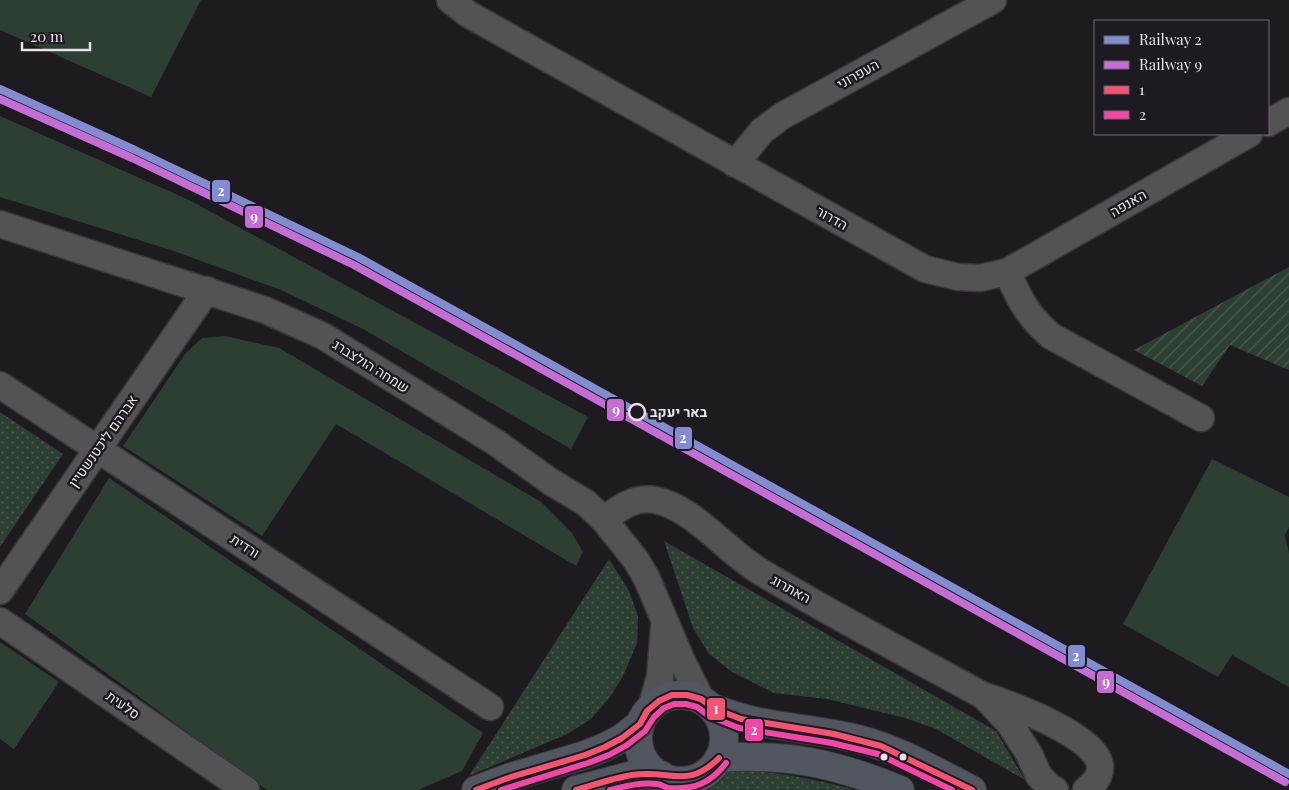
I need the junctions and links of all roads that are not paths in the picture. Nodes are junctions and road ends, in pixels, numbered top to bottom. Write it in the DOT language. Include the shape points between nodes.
graph roads {
  1 [pos="450,0"];
  2 [pos="994,0"];
  3 [pos="1289,111"];
  4 [pos="1269,122"];
  5 [pos="1247,135"];
  6 [pos="736,164"];
  7 [pos="0,224"];
  8 [pos="1007,272"];
  9 [pos="207,290"];
  10 [pos="0,385"];
  11 [pos="1201,418"];
  12 [pos="97,449"];
  13 [pos="604,520"];
  14 [pos="0,591"];
  15 [pos="0,620"];
  16 [pos="665,621"];
  17 [pos="984,696"];
  18 [pos="707,704"];
  19 [pos="490,706"];
  20 [pos="646,716"];
  21 [pos="719,758"];
  22 [pos="661,775"];
  23 [pos="246,790"];
  24 [pos="476,790"];
  25 [pos="576,790"];
  26 [pos="900,790"];
  27 [pos="972,790"];
  28 [pos="1055,790"];
  29 [pos="1086,790"];
  1 -- 6 [label="street, הדרור" via="468,14"];
  2 -- 6 [label="street, העפרוני" via="782,116 762,131"];
  3 -- 4 [label="street"];
  5 -- 8 [label="street, האנפה"];
  6 -- 8 [label="street, הדרור" via="924,269 958,277 980,278"];
  7 -- 9 [label="street, שמחה הולצברג"];
  8 -- 11 [label="street" via="1022,304 1034,321 1051,336"];
  9 -- 12 [label="street, אברהם ליכטנשטיין"];
  9 -- 13 [label="street, שמחה הולצברג" via="265,310 323,336 495,442 586,503"];
  10 -- 12 [label="street, ורדית"];
  12 -- 14 [label="street, אברהם ליכטנשטיין"];
  12 -- 19 [label="street, ורדית"];
  13 -- 16 [label="street, שמחה הולצברג" via="636,560"];
  13 -- 17 [label="street, האתרוג" via="632,501 654,500 669,504 759,571"];
  15 -- 23 [label="street, סלעית"];
  16 -- 18 [label="street, שמחה הולצברג" via="690,678"];
  16 -- 20 [label="street, שמחה הולצברג" via="660,678"];
  17 -- 28 [label="street, האתרוג" via="1010,724 1039,776"];
  17 -- 29 [label="street, האתרוג" via="1058,726 1085,743 1097,756 1101,768 1096,782"];
  18 -- 20 [label="main road" via="687,695 672,695 658,701"];
  18 -- 21 [label="main road" via="721,721 724,735"];
  18 -- 27 [label="main road" via="741,719 834,734 881,746"];
  20 -- 22 [label="main road" via="638,738 640,752 647,764"];
  20 -- 24 [label="main road" via="622,738 605,747"];
  21 -- 22 [label="main road" via="709,772 697,778 683,781"];
  21 -- 26 [label="main road" via="768,756 813,761 844,768"];
  22 -- 25 [label="main road" via="633,775"];
}
